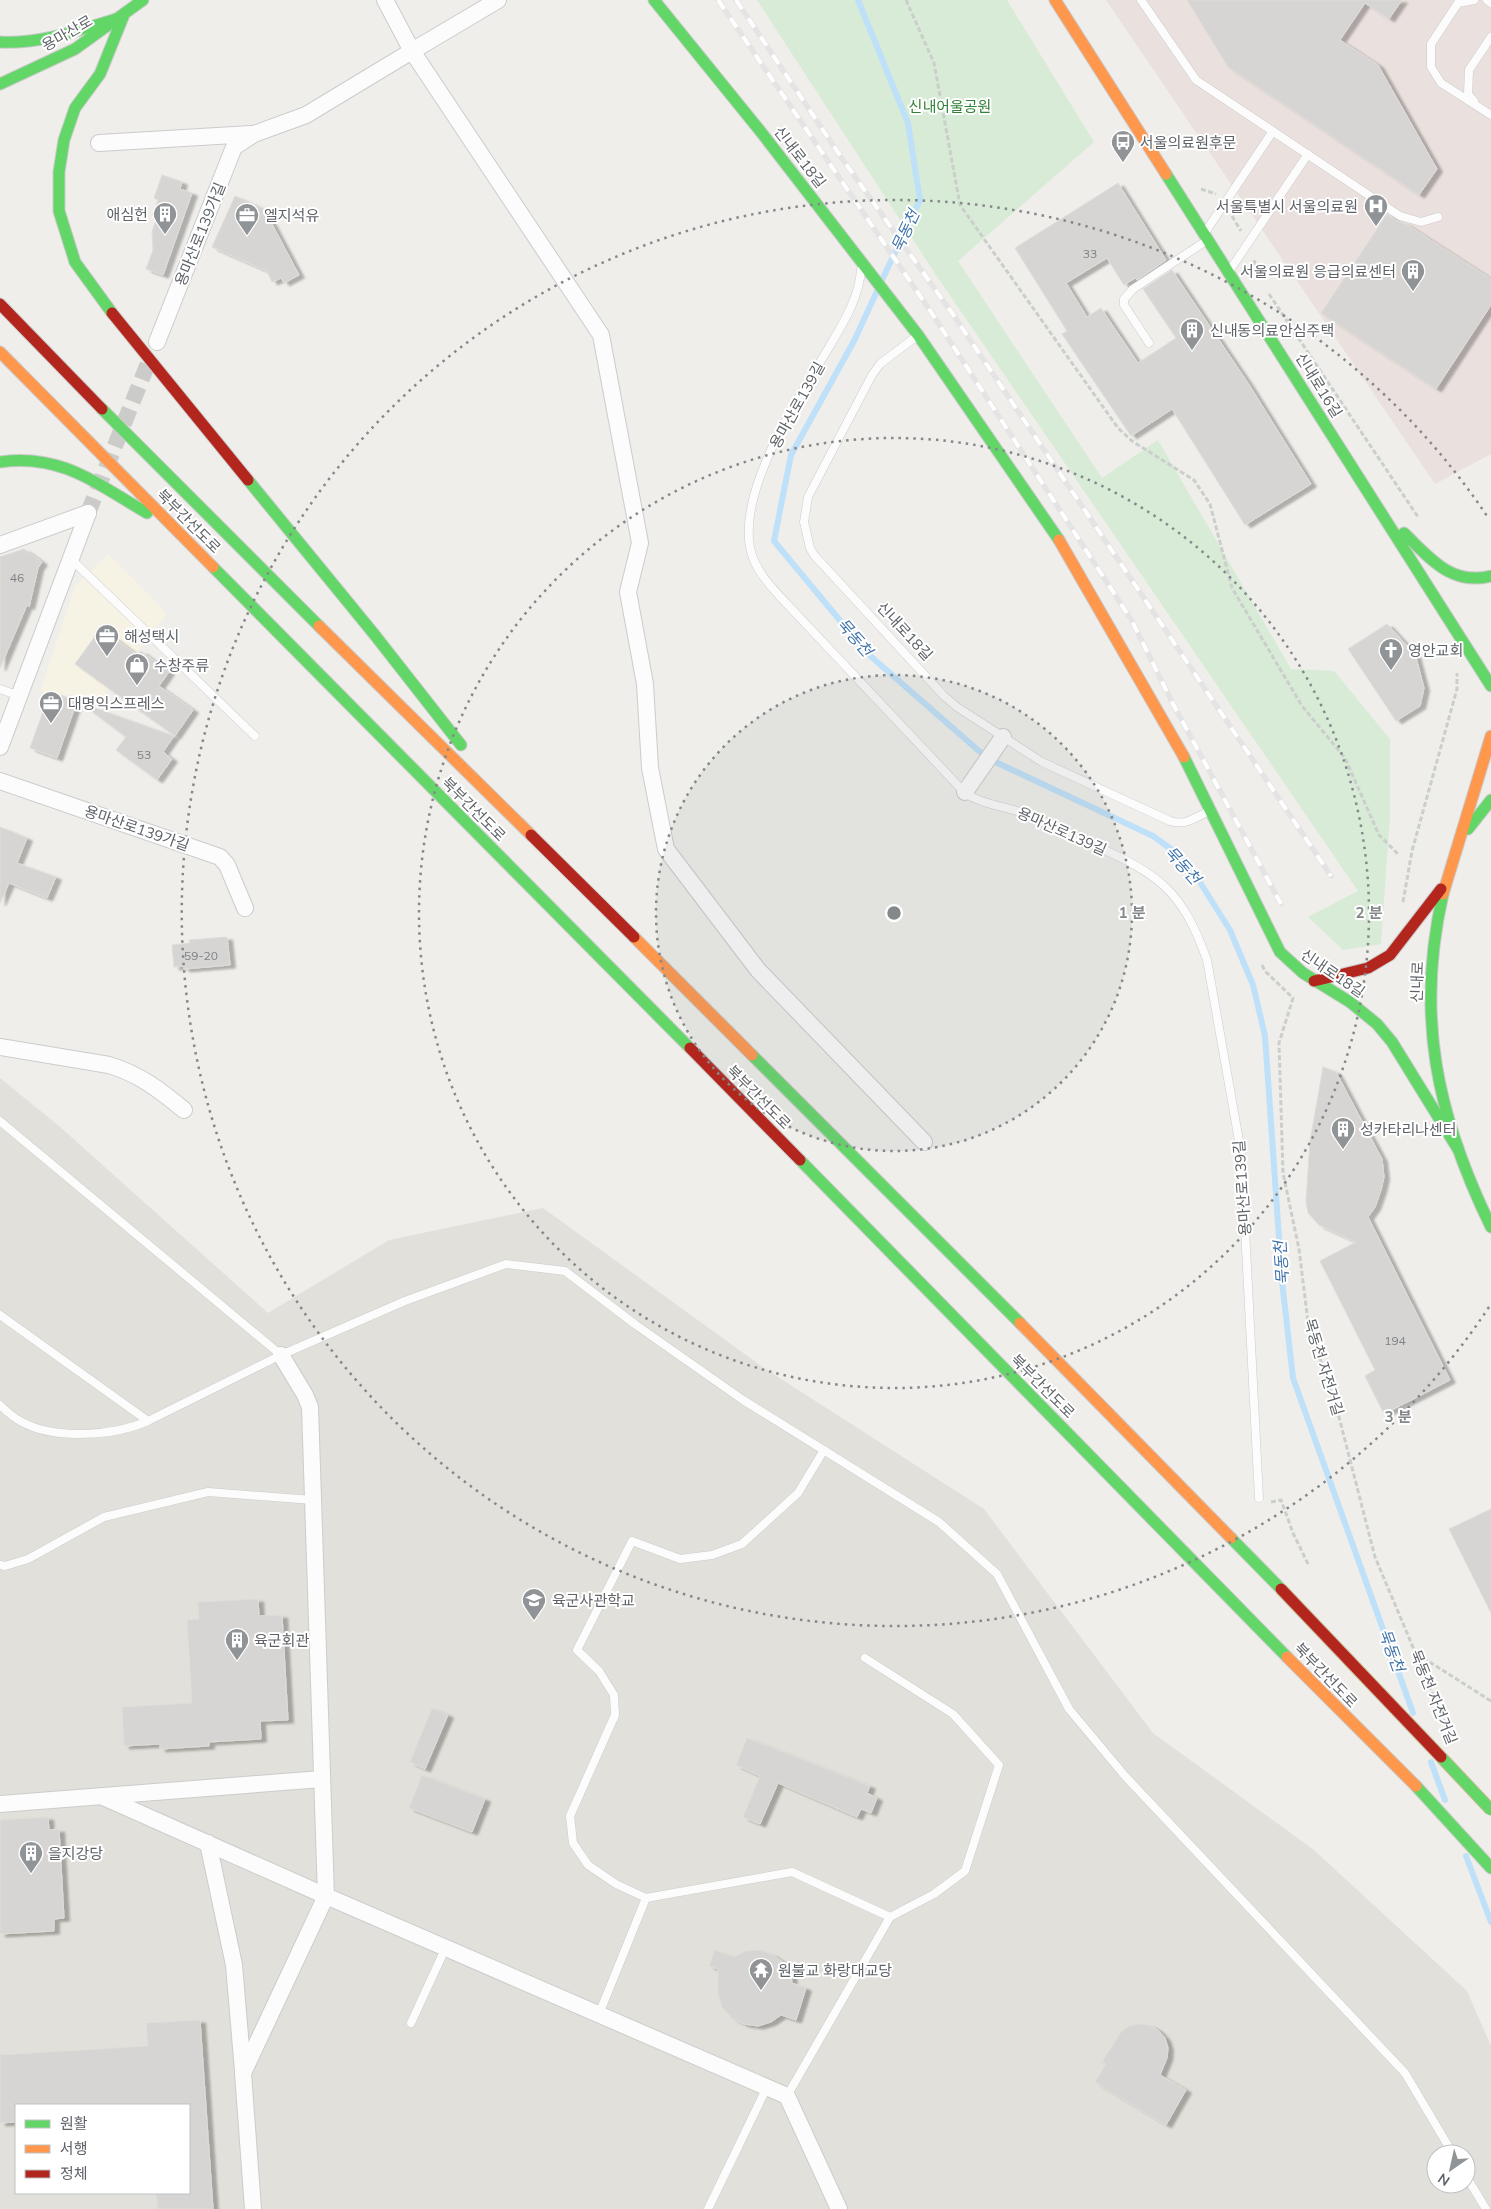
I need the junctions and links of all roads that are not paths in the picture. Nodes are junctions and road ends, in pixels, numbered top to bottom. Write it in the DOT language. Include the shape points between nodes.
graph roads {
  1 [pos="144,0"];
  2 [pos="385,0"];
  3 [pos="498,0"];
  4 [pos="654,0"];
  5 [pos="1055,0"];
  6 [pos="1141,0"];
  7 [pos="1474,0"];
  8 [pos="1487,0"];
  9 [pos="1491,3"];
  10 [pos="123,16"];
  11 [pos="1491,37"];
  12 [pos="0,42"];
  13 [pos="412,51"];
  14 [pos="0,84"];
  15 [pos="1479,108"];
  16 [pos="1491,115"];
  17 [pos="1273,131"];
  18 [pos="254,134"];
  19 [pos="98,143"];
  20 [pos="1308,154"];
  21 [pos="1438,217"];
  22 [pos="1206,237"];
  23 [pos="861,260"];
  24 [pos="1229,272"];
  25 [pos="0,304"];
  26 [pos="918,335"];
  27 [pos="157,342"];
  28 [pos="1149,343"];
  29 [pos="0,352"];
  30 [pos="0,462"];
  31 [pos="1382,513"];
  32 [pos="176,530"];
  33 [pos="0,545"];
  34 [pos="71,559"];
  35 [pos="1491,576"];
  36 [pos="1491,686"];
  37 [pos="0,689"];
  38 [pos="19,696"];
  39 [pos="255,736"];
  40 [pos="1491,736"];
  41 [pos="1003,737"];
  42 [pos="0,747"];
  43 [pos="0,781"];
  44 [pos="965,792"];
  45 [pos="1491,800"];
  46 [pos="1210,811"];
  47 [pos="532,836"];
  48 [pos="1459,842"];
  49 [pos="1444,886"];
  50 [pos="244,908"];
  51 [pos="1314,981"];
  52 [pos="0,1047"];
  53 [pos="184,1110"];
  54 [pos="0,1121"];
  55 [pos="924,1142"];
  56 [pos="1458,1149"];
  57 [pos="1491,1227"];
  58 [pos="0,1314"];
  59 [pos="281,1355"];
  60 [pos="0,1405"];
  61 [pos="148,1420"];
  62 [pos="824,1450"];
  63 [pos="1259,1498"];
  64 [pos="313,1500"];
  65 [pos="0,1565"];
  66 [pos="865,1658"];
  67 [pos="322,1779"];
  68 [pos="102,1796"];
  69 [pos="0,1804"];
  70 [pos="1491,1810"];
  71 [pos="208,1843"];
  72 [pos="1491,1868"];
  73 [pos="326,1896"];
  74 [pos="646,1898"];
  75 [pos="890,1917"];
  76 [pos="446,1947"];
  77 [pos="599,2014"];
  78 [pos="411,2023"];
  79 [pos="243,2073"];
  80 [pos="767,2087"];
  81 [pos="787,2096"];
  82 [pos="1447,2144"];
  83 [pos="1476,2192"];
  84 [pos="253,2209"];
  85 [pos="708,2209"];
  86 [pos="839,2209"];
  87 [pos="1486,2209"];
  1 -- 10 [label="main road, 용마산로"];
  2 -- 13 [label="street"];
  3 -- 13 [label="street, 용마산로139가길"];
  4 -- 23 [label="main road, 신내로18길"];
  5 -- 22 [label="main road, 신내로16길"];
  6 -- 17 [label="lane" via="1196,80"];
  7 -- 15 [label="lane" via="1458,3 1431,44 1432,66 1441,84"];
  8 -- 9 [label="lane"];
  10 -- 12 [label="main road" via="34,42"];
  10 -- 14 [label="main road, 용마산로" via="68,53"];
  10 -- 47 [label="main road" via="100,74 75,108 64,140 59,172 59,211 75,262 124,330 362,619"];
  11 -- 15 [label="lane" via="1469,70 1468,94"];
  13 -- 18 [label="street, 용마산로139가길" via="306,115"];
  13 -- 55 [label="street" via="601,335 640,543 628,592 645,684 650,768 666,849 758,970"];
  15 -- 16 [label="lane"];
  17 -- 20 [label="lane"];
  17 -- 22 [label="lane"];
  18 -- 19 [label="street, 용마산로139가길"];
  18 -- 27 [label="street, 용마산로139가길" via="234,146"];
  20 -- 21 [label="lane" via="1400,216 1421,222"];
  20 -- 24 [label="lane"];
  22 -- 24 [label="main road, 신내로16길"];
  22 -- 28 [label="lane" via="1133,289 1124,300 1124,306"];
  23 -- 26 [label="main road, 신내로18길"];
  23 -- 44 [label="lane, 용마산로139길" via="860,277 849,312 783,424 769,456 751,514 750,545 757,566 781,598"];
  24 -- 31 [label="main road, 신내로16길"];
  25 -- 47 [label="main road, 북부간선도로" via="129,438"];
  26 -- 41 [label="lane, 신내로18길" via="880,364 872,375 808,496 805,532 814,556 944,696"];
  26 -- 46 [label="main road, 신내로18길" via="1069,555 1178,744"];
  29 -- 32 [label="main road, 북부간선도로"];
  30 -- 32 [label="main road" via="21,459 56,462"];
  31 -- 35 [label="main road" via="1448,572 1467,578"];
  31 -- 36 [label="main road, 신내로16길"];
  32 -- 72 [label="main road, 북부간선도로" via="1437,1807"];
  33 -- 34 [label="street" via="88,513"];
  34 -- 38 [label="street"];
  34 -- 39 [label="lane"];
  37 -- 38 [label="lane"];
  38 -- 42 [label="street"];
  40 -- 48 [label="main road, 신내로"];
  41 -- 44 [label="street"];
  41 -- 46 [label="lane, 신내로18길" via="1051,767 1170,821 1186,823"];
  43 -- 50 [label="street, 용마산로139가길" via="220,857 227,865"];
  44 -- 63 [label="lane, 용마산로139길" via="980,801 1028,814 1139,866 1172,892 1196,931 1207,960 1241,1152"];
  45 -- 48 [label="main road"];
  46 -- 51 [label="main road, 신내로18길" via="1273,941 1286,959"];
  47 -- 70 [label="main road, 북부간선도로, bridge" via="1121,1424"];
  48 -- 49 [label="main road, 신내로"];
  49 -- 51 [label="main road" via="1390,955 1368,968"];
  49 -- 56 [label="main road, 신내로" via="1432,960 1432,1024 1435,1067 1443,1106"];
  51 -- 56 [label="main road, 신내로18길" via="1350,1002 1377,1024 1392,1042"];
  52 -- 53 [label="street" via="126,1070 156,1086"];
  54 -- 59 [label="lane"];
  56 -- 57 [label="main road, 신내로" via="1473,1191"];
  58 -- 61 [label="lane"];
  59 -- 61 [label="lane"];
  59 -- 62 [label="lane" via="405,1301 506,1264 565,1271 728,1389"];
  59 -- 64 [label="street" via="310,1407"];
  60 -- 61 [label="lane" via="20,1421 55,1432 97,1433 128,1428"];
  62 -- 74 [label="lane" via="798,1493 742,1544 712,1555 680,1559 632,1541 578,1650 599,1671 614,1695 615,1715 570,1816 573,1842 588,1865 616,1884"];
  62 -- 82 [label="lane" via="939,1522 997,1574 1069,1709 1125,1776 1405,2073"];
  64 -- 65 [label="lane" via="208,1492 104,1517 28,1559"];
  64 -- 67 [label="street"];
  66 -- 75 [label="lane" via="954,1714 999,1765 966,1871 934,1894"];
  67 -- 68 [label="street"];
  67 -- 73 [label="street"];
  68 -- 69 [label="street"];
  68 -- 71 [label="street"];
  71 -- 73 [label="street"];
  71 -- 79 [label="street" via="234,1965"];
  73 -- 76 [label="street"];
  73 -- 79 [label="street"];
  74 -- 75 [label="lane" via="792,1872"];
  74 -- 77 [label="lane"];
  75 -- 81 [label="lane"];
  76 -- 77 [label="street"];
  76 -- 78 [label="lane"];
  77 -- 80 [label="street"];
  79 -- 84 [label="street"];
  80 -- 81 [label="street"];
  80 -- 85 [label="lane"];
  81 -- 86 [label="street"];
  83 -- 87 [label="lane"];
}
